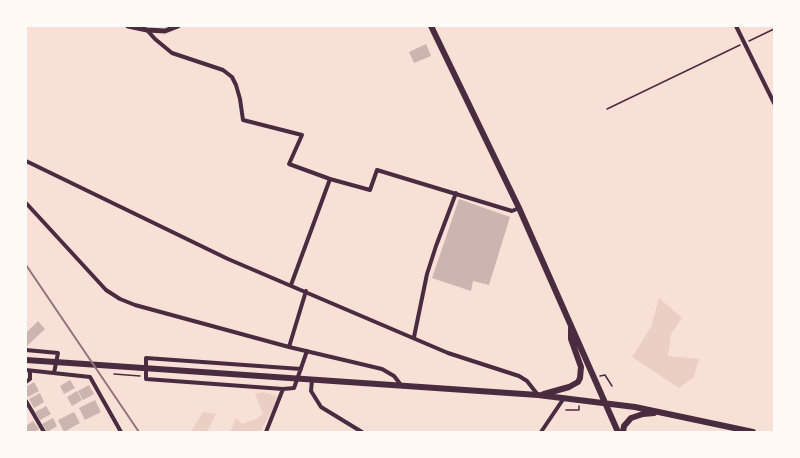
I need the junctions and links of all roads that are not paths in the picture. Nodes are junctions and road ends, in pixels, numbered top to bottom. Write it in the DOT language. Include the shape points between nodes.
graph roads {
  1 [pos="128,26"];
  2 [pos="178,26"];
  3 [pos="431,26"];
  4 [pos="736,26"];
  5 [pos="147,30"];
  6 [pos="774,103"];
  7 [pos="26,162"];
  8 [pos="330,179"];
  9 [pos="456,193"];
  10 [pos="26,203"];
  11 [pos="519,208"];
  12 [pos="291,285"];
  13 [pos="306,291"];
  14 [pos="570,324"];
  15 [pos="414,338"];
  16 [pos="289,347"];
  17 [pos="26,350"];
  18 [pos="307,351"];
  19 [pos="26,360"];
  20 [pos="300,369"];
  21 [pos="28,370"];
  22 [pos="54,373"];
  23 [pos="297,379"];
  24 [pos="312,380"];
  25 [pos="26,382"];
  26 [pos="401,386"];
  27 [pos="283,389"];
  28 [pos="538,395"];
  29 [pos="564,398"];
  30 [pos="26,401"];
  31 [pos="605,403"];
  32 [pos="662,413"];
  33 [pos="44,432"];
  34 [pos="120,432"];
  35 [pos="266,432"];
  36 [pos="362,432"];
  37 [pos="541,432"];
  38 [pos="618,432"];
  39 [pos="623,432"];
  40 [pos="753,432"];
  1 -- 5 [label="street"];
  2 -- 5 [label="street" via="164,30"];
  3 -- 11 [label="highway"];
  4 -- 6 [label="street"];
  5 -- 8 [label="street" via="172,53 223,70 232,77 240,99 243,120 302,135 289,164"];
  7 -- 12 [label="street" via="228,259"];
  8 -- 9 [label="street" via="370,190 378,170"];
  8 -- 12 [label="street"];
  9 -- 11 [label="street" via="512,210"];
  9 -- 15 [label="street" via="427,274"];
  10 -- 16 [label="street" via="106,290 120,299"];
  11 -- 14 [label="highway"];
  12 -- 13 [label="street"];
  13 -- 15 [label="street"];
  13 -- 16 [label="street"];
  14 -- 28 [label="highway" via="571,339 581,367 580,378 569,387"];
  14 -- 31 [label="highway"];
  15 -- 28 [label="street" via="448,353 519,376 528,381"];
  16 -- 18 [label="street"];
  17 -- 22 [label="street" via="58,352"];
  18 -- 20 [label="street"];
  18 -- 26 [label="street" via="382,369 394,376"];
  19 -- 23 [label="highway"];
  20 -- 23 [label="street"];
  20 -- 27 [label="street" via="146,358 146,379"];
  21 -- 22 [label="street"];
  21 -- 25 [label="street" via="30,379"];
  22 -- 34 [label="street" via="90,377"];
  23 -- 24 [label="highway"];
  23 -- 27 [label="street" via="294,388"];
  24 -- 26 [label="highway"];
  24 -- 36 [label="street" via="311,391 321,407"];
  26 -- 28 [label="highway"];
  27 -- 35 [label="street"];
  28 -- 29 [label="highway"];
  29 -- 31 [label="highway"];
  29 -- 37 [label="street"];
  30 -- 33 [label="street"];
  31 -- 32 [label="highway"];
  31 -- 38 [label="highway"];
  32 -- 39 [label="highway" via="643,414 631,418 624,426"];
  32 -- 40 [label="highway"];
}
